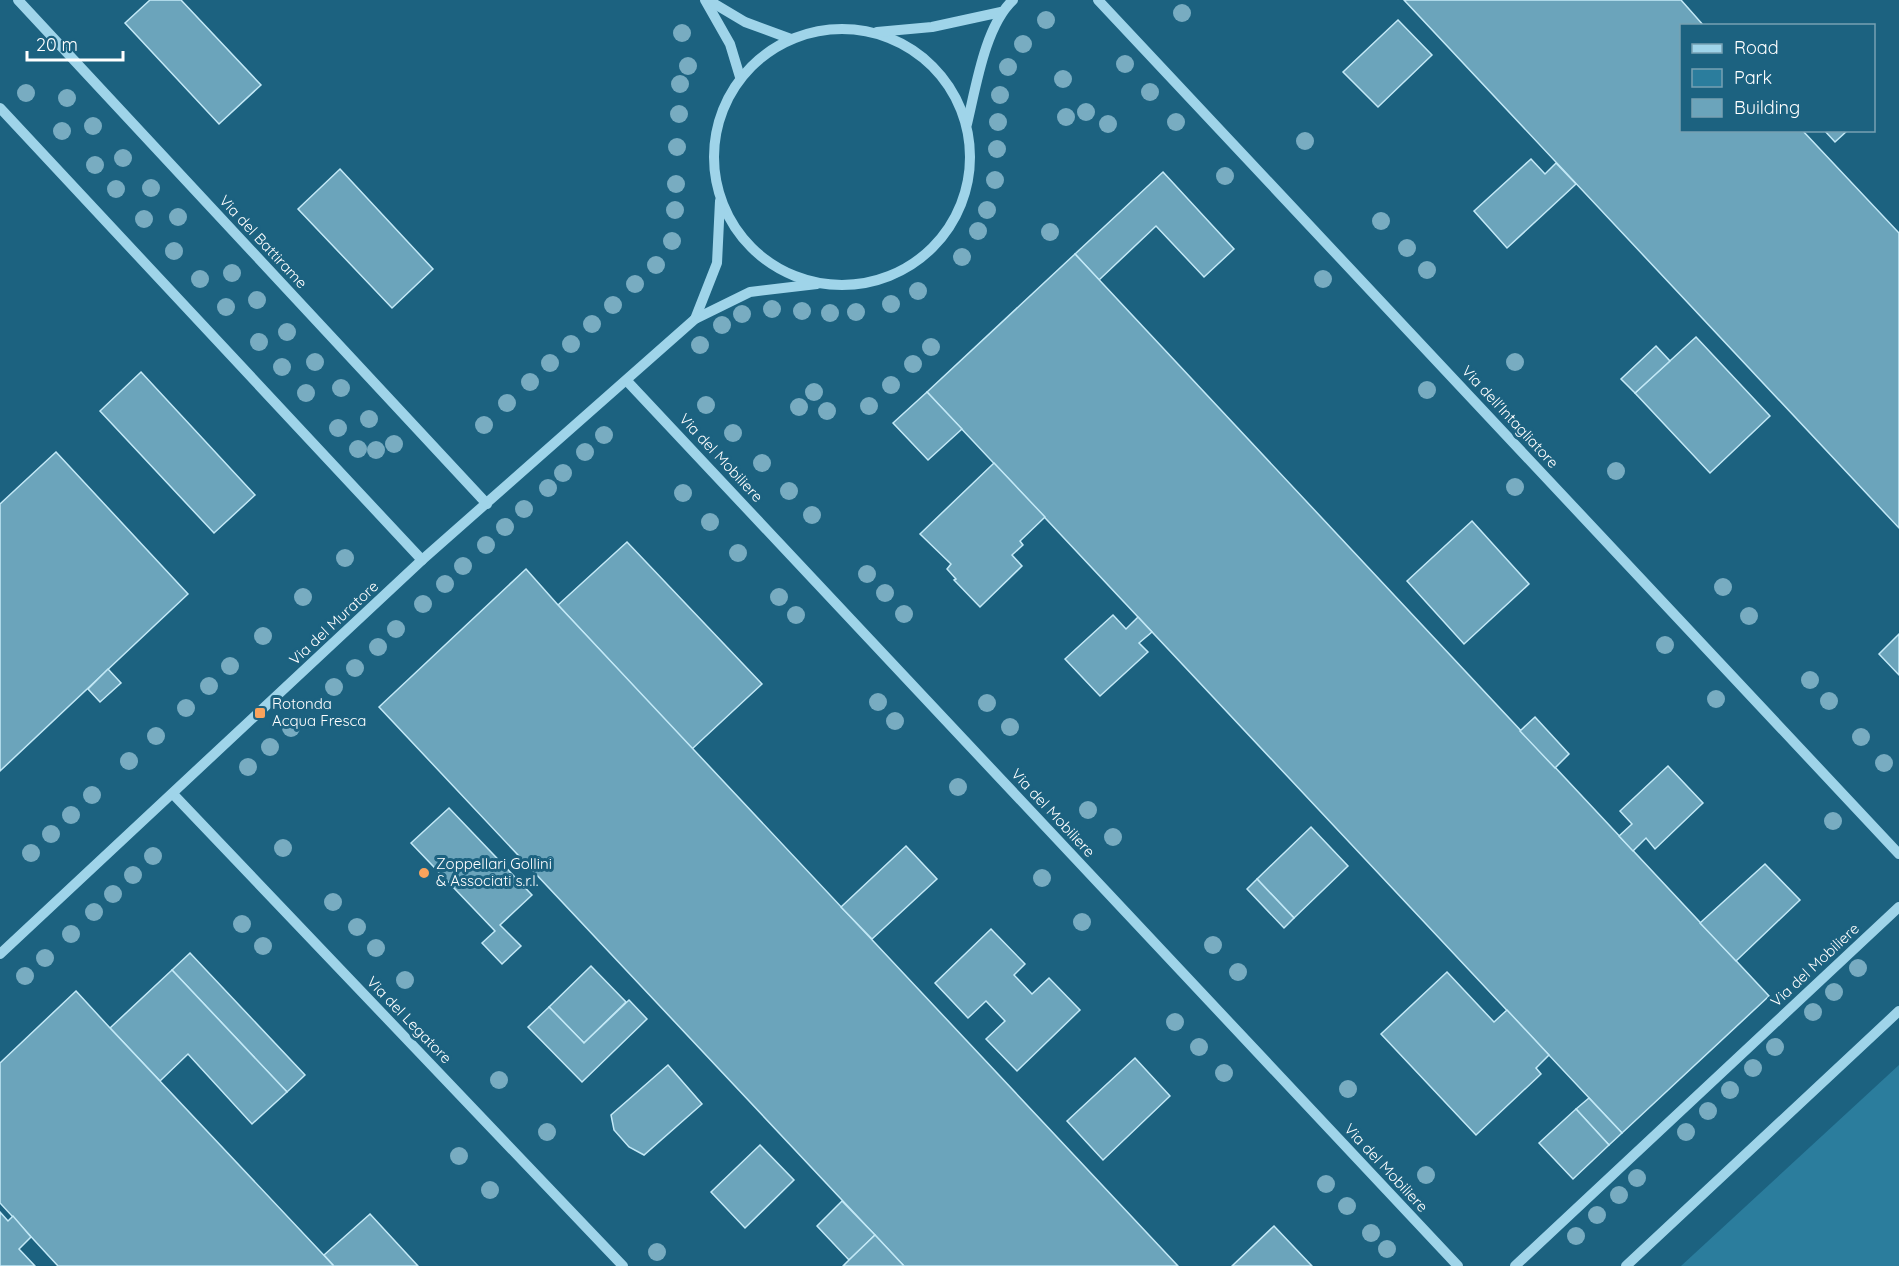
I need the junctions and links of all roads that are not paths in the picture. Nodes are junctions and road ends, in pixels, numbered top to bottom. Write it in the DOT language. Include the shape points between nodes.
graph roads {
  1 [pos="18,0"];
  2 [pos="706,0"];
  3 [pos="1013,0"];
  4 [pos="1098,0"];
  5 [pos="1001,12"];
  6 [pos="874,33"];
  7 [pos="791,39"];
  8 [pos="740,77"];
  9 [pos="0,108"];
  10 [pos="967,125"];
  11 [pos="720,200"];
  12 [pos="817,284"];
  13 [pos="695,319"];
  14 [pos="627,381"];
  15 [pos="487,504"];
  16 [pos="422,560"];
  17 [pos="173,794"];
  18 [pos="1899,854"];
  19 [pos="1899,907"];
  20 [pos="0,954"];
  21 [pos="1899,1011"];
  22 [pos="623,1266"];
  23 [pos="1458,1266"];
  24 [pos="1515,1266"];
  25 [pos="1626,1266"];
  1 -- 15 [label="street, Via del Battirame"];
  2 -- 7 [label="street" via="745,22"];
  2 -- 8 [label="street" via="730,44"];
  3 -- 5 [label="street"];
  4 -- 18 [label="street, Via dell'Intagliatore"];
  5 -- 6 [label="street" via="933,27"];
  5 -- 10 [label="street" via="979,72"];
  6 -- 7 [label="street" via="832,29"];
  6 -- 10 [label="street" via="906,45 933,66 954,93"];
  7 -- 8 [label="street" via="764,55"];
  8 -- 11 [label="street" via="720,115 713,158"];
  9 -- 16 [label="street"];
  10 -- 12 [label="street" via="971,168 960,210 936,246 902,272 860,285"];
  11 -- 12 [label="street" via="742,239 776,268"];
  11 -- 13 [label="street, Via del Muratore" via="717,263"];
  12 -- 13 [label="street, Via del Muratore" via="750,292"];
  13 -- 14 [label="street, Via del Muratore"];
  14 -- 15 [label="street, Via del Muratore"];
  14 -- 23 [label="street, Via del Mobiliere"];
  15 -- 16 [label="street, Via del Muratore"];
  16 -- 17 [label="street, Via del Muratore"];
  17 -- 20 [label="street, Via del Muratore"];
  17 -- 22 [label="street, Via del Legatore"];
  19 -- 24 [label="street, Via del Mobiliere"];
  21 -- 25 [label="street"];
}
